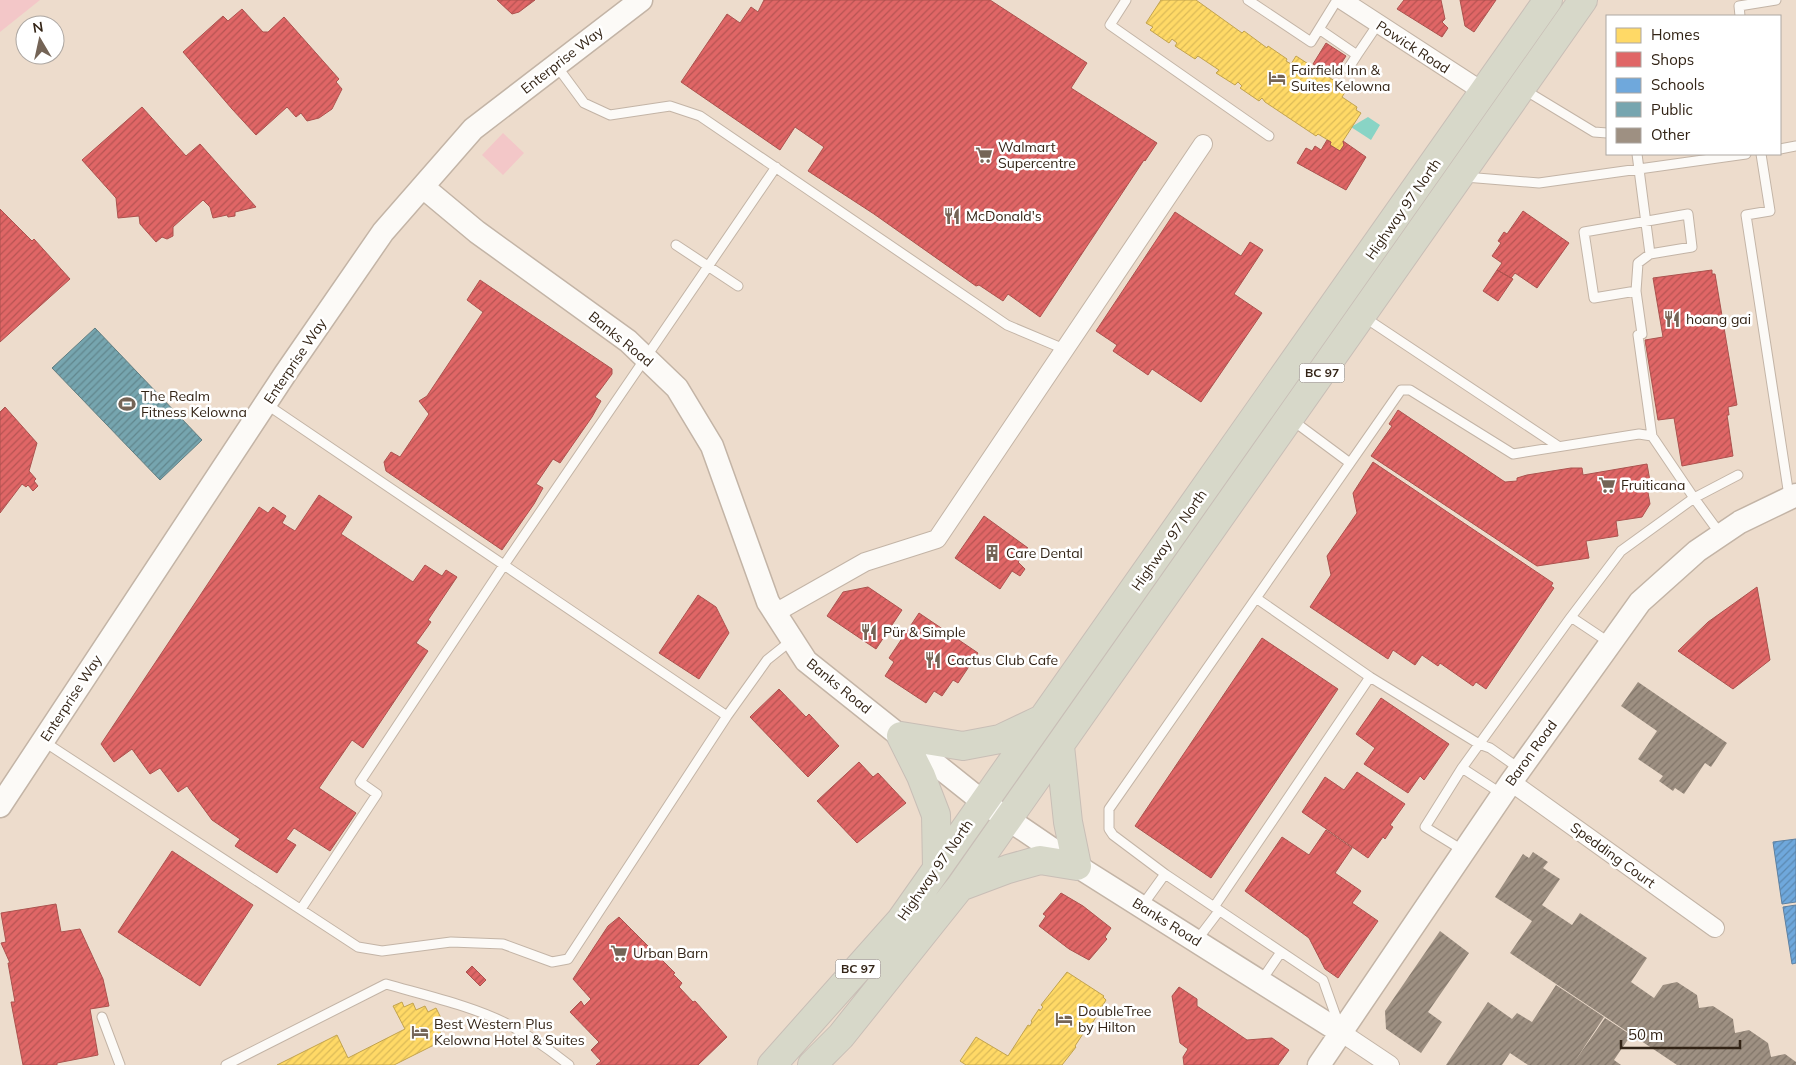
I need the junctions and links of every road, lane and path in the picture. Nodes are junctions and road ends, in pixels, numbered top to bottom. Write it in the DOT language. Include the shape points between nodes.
graph roads {
  1 [pos="641,0"];
  2 [pos="1126,0"];
  3 [pos="1248,0"];
  4 [pos="1337,0"];
  5 [pos="1342,0"];
  6 [pos="1548,0"];
  7 [pos="1583,0"];
  8 [pos="1776,0"];
  9 [pos="1740,15"];
  10 [pos="1378,24"];
  11 [pos="1319,29"];
  12 [pos="1357,55"];
  13 [pos="556,65"];
  14 [pos="1348,69"];
  15 [pos="1521,88"];
  16 [pos="1485,93"];
  17 [pos="1606,133"];
  18 [pos="1269,136"];
  19 [pos="1485,139"];
  20 [pos="1203,144"];
  21 [pos="1796,146"];
  22 [pos="1781,149"];
  23 [pos="1637,155"];
  24 [pos="1739,155"];
  25 [pos="1761,155"];
  26 [pos="776,167"];
  27 [pos="1638,170"];
  28 [pos="1460,176"];
  29 [pos="423,187"];
  30 [pos="1645,221"];
  31 [pos="676,245"];
  32 [pos="1650,254"];
  33 [pos="708,267"];
  34 [pos="738,286"];
  35 [pos="1636,292"];
  36 [pos="1362,315"];
  37 [pos="1064,350"];
  38 [pos="646,357"];
  39 [pos="266,404"];
  40 [pos="1290,419"];
  41 [pos="1652,436"];
  42 [pos="1558,446"];
  43 [pos="1350,463"];
  44 [pos="1738,474"];
  45 [pos="1792,495"];
  46 [pos="1694,498"];
  47 [pos="1722,535"];
  48 [pos="504,565"];
  49 [pos="1256,598"];
  50 [pos="776,613"];
  51 [pos="1571,617"];
  52 [pos="792,640"];
  53 [pos="1610,644"];
  54 [pos="1370,677"];
  55 [pos="727,716"];
  56 [pos="1044,718"];
  57 [pos="900,736"];
  58 [pos="43,740"];
  59 [pos="1479,744"];
  60 [pos="1060,746"];
  61 [pos="1462,768"];
  62 [pos="1511,781"];
  63 [pos="983,802"];
  64 [pos="0,806"];
  65 [pos="1008,819"];
  66 [pos="1464,851"];
  67 [pos="1076,866"];
  68 [pos="937,868"];
  69 [pos="1165,874"];
  70 [pos="960,887"];
  71 [pos="1142,906"];
  72 [pos="1217,909"];
  73 [pos="300,910"];
  74 [pos="1714,928"];
  75 [pos="1197,940"];
  76 [pos="1281,952"];
  77 [pos="1260,981"];
  78 [pos="102,1017"];
  79 [pos="1342,1033"];
  80 [pos="120,1065"];
  81 [pos="226,1065"];
  82 [pos="569,1065"];
  83 [pos="772,1065"];
  84 [pos="812,1065"];
  85 [pos="1319,1065"];
  86 [pos="1390,1065"];
  1 -- 13 [label="street, Enterprise Way"];
  2 -- 18 [label="lane" via="1110,24"];
  3 -- 11 [label="lane" via="1310,42"];
  4 -- 11 [label="lane"];
  5 -- 10 [label="street, Powick Road"];
  6 -- 16 [label="highway, Highway 97 North / BC 97"];
  7 -- 15 [label="highway, Highway 97 North / BC 97"];
  8 -- 9 [label="lane" via="1739,6"];
  10 -- 12 [label="lane"];
  10 -- 16 [label="street, Powick Road"];
  11 -- 12 [label="lane"];
  12 -- 14 [label="lane"];
  13 -- 26 [label="lane" via="584,103 610,115 670,106 700,116"];
  13 -- 29 [label="street, Enterprise Way" via="473,129"];
  15 -- 17 [label="lane" via="1594,132"];
  15 -- 19 [label="highway, Highway 97 North / BC 97"];
  16 -- 19 [label="highway"];
  16 -- 56 [label="highway, Highway 97 North / BC 97"];
  19 -- 28 [label="highway, Highway 97 North / BC 97"];
  20 -- 37 [label="street"];
  21 -- 22 [label="lane"];
  23 -- 27 [label="lane"];
  24 -- 27 [label="lane"];
  25 -- 45 [label="lane" via="1770,212 1746,215"];
  26 -- 33 [label="lane"];
  26 -- 37 [label="lane" via="1007,325"];
  27 -- 28 [label="lane" via="1540,183"];
  27 -- 30 [label="lane"];
  28 -- 36 [label="highway, Highway 97 North / BC 97"];
  29 -- 38 [label="street, Banks Road" via="477,232"];
  29 -- 39 [label="street, Enterprise Way" via="382,232"];
  30 -- 32 [label="lane"];
  30 -- 32 [label="lane" via="1688,214 1692,247"];
  30 -- 35 [label="lane" via="1584,232 1594,298"];
  31 -- 33 [label="lane"];
  32 -- 35 [label="lane" via="1638,263"];
  33 -- 34 [label="lane"];
  33 -- 38 [label="lane"];
  35 -- 41 [label="lane" via="1642,334 1638,335"];
  36 -- 40 [label="highway, Highway 97 North / BC 97"];
  36 -- 42 [label="lane"];
  37 -- 50 [label="street" via="937,540 865,562"];
  38 -- 48 [label="lane"];
  38 -- 50 [label="street, Banks Road" via="677,388 712,446 768,602"];
  39 -- 48 [label="lane"];
  39 -- 58 [label="street, Enterprise Way"];
  40 -- 43 [label="lane"];
  40 -- 60 [label="highway, Highway 97 North / BC 97"];
  41 -- 42 [label="lane" via="1639,434"];
  41 -- 46 [label="lane"];
  42 -- 43 [label="lane" via="1513,454 1410,390 1401,390"];
  43 -- 49 [label="lane"];
  44 -- 46 [label="lane"];
  45 -- 47 [label="street, Baron Road"];
  46 -- 47 [label="lane"];
  46 -- 51 [label="lane" via="1621,551"];
  47 -- 53 [label="street, Baron Road" via="1697,551 1640,602"];
  48 -- 55 [label="lane"];
  48 -- 73 [label="lane" via="360,782 377,794"];
  49 -- 54 [label="lane"];
  49 -- 69 [label="lane" via="1109,809 1109,829 1113,835"];
  50 -- 52 [label="street, Banks Road"];
  51 -- 53 [label="lane"];
  51 -- 59 [label="lane"];
  52 -- 55 [label="lane" via="767,660"];
  52 -- 57 [label="street, Banks Road" via="806,661"];
  53 -- 62 [label="street, Baron Road"];
  54 -- 59 [label="lane"];
  54 -- 72 [label="lane"];
  55 -- 73 [label="lane" via="568,959 552,962 504,944 451,942 382,951 358,947"];
  56 -- 57 [label="highway" via="1000,739 963,746"];
  56 -- 63 [label="highway, Highway 97 North / BC 97"];
  57 -- 63 [label="street, Banks Road"];
  57 -- 68 [label="highway" via="921,776 936,815"];
  58 -- 64 [label="street, Enterprise Way"];
  58 -- 73 [label="lane"];
  59 -- 61 [label="lane"];
  59 -- 62 [label="lane" via="1490,748"];
  60 -- 65 [label="highway, Highway 97 North / BC 97"];
  60 -- 67 [label="highway"];
  61 -- 62 [label="lane"];
  61 -- 66 [label="lane" via="1426,828"];
  62 -- 66 [label="street, Baron Road"];
  62 -- 74 [label="street, Spedding Court"];
  63 -- 65 [label="street, Banks Road"];
  63 -- 68 [label="highway, Highway 97 North / BC 97"];
  65 -- 67 [label="street, Banks Road"];
  65 -- 70 [label="highway, Highway 97 North / BC 97"];
  66 -- 79 [label="street, Baron Road"];
  67 -- 70 [label="highway" via="1040,860"];
  67 -- 71 [label="street, Banks Road"];
  68 -- 83 [label="highway, Highway 97 North / BC 97" via="901,920"];
  69 -- 71 [label="lane"];
  69 -- 72 [label="lane"];
  70 -- 84 [label="highway, Highway 97 North / BC 97" via="841,1036"];
  71 -- 75 [label="street, Banks Road"];
  72 -- 75 [label="lane"];
  72 -- 76 [label="lane"];
  75 -- 77 [label="street, Banks Road"];
  76 -- 77 [label="lane"];
  76 -- 79 [label="lane" via="1323,980"];
  77 -- 79 [label="street, Banks Road"];
  78 -- 80 [label="lane"];
  79 -- 85 [label="street, Baron Road"];
  79 -- 86 [label="street, Banks Road"];
  81 -- 82 [label="lane" via="386,984 509,1024"];
}
